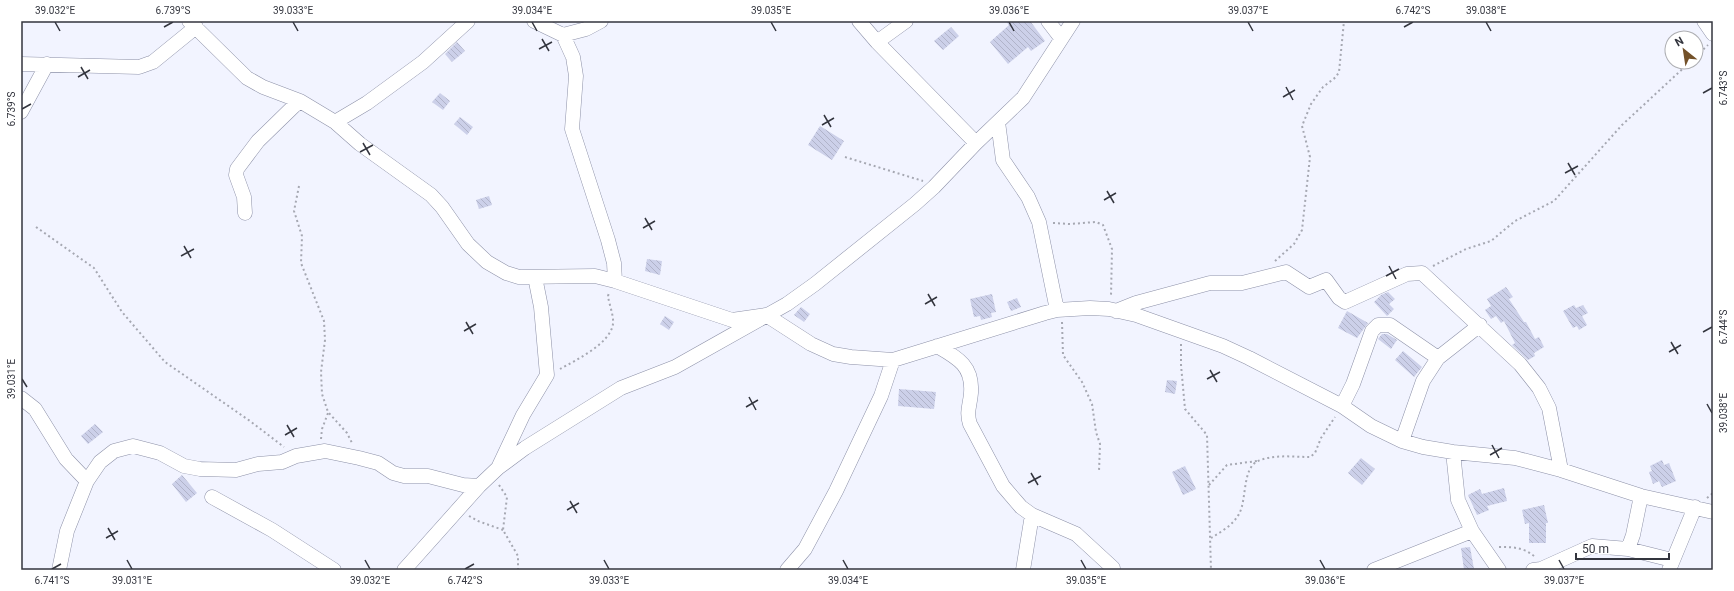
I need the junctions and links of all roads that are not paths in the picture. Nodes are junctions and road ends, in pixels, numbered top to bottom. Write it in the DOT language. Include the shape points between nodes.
graph roads {
  1 [pos="468,21"];
  2 [pos="534,21"];
  3 [pos="601,21"];
  4 [pos="859,21"];
  5 [pos="906,21"];
  6 [pos="1048,21"];
  7 [pos="1074,21"];
  8 [pos="1704,21"];
  9 [pos="192,24"];
  10 [pos="1713,34"];
  11 [pos="563,36"];
  12 [pos="1061,38"];
  13 [pos="877,42"];
  14 [pos="21,64"];
  15 [pos="47,64"];
  16 [pos="300,101"];
  17 [pos="21,112"];
  18 [pos="335,122"];
  19 [pos="998,122"];
  20 [pos="976,143"];
  21 [pos="245,213"];
  22 [pos="535,277"];
  23 [pos="615,281"];
  24 [pos="1057,310"];
  25 [pos="1112,310"];
  26 [pos="766,315"];
  27 [pos="1480,325"];
  28 [pos="937,346"];
  29 [pos="1438,358"];
  30 [pos="893,360"];
  31 [pos="21,398"];
  32 [pos="1342,406"];
  33 [pos="1402,441"];
  34 [pos="1453,452"];
  35 [pos="1561,470"];
  36 [pos="495,471"];
  37 [pos="86,481"];
  38 [pos="479,486"];
  39 [pos="1641,496"];
  40 [pos="212,497"];
  41 [pos="1695,507"];
  42 [pos="1713,512"];
  43 [pos="1032,515"];
  44 [pos="1472,531"];
  45 [pos="1628,549"];
  46 [pos="1670,565"];
  47 [pos="1113,568"];
  48 [pos="59,570"];
  49 [pos="334,570"];
  50 [pos="404,570"];
  51 [pos="787,570"];
  52 [pos="1023,570"];
  53 [pos="1374,570"];
  54 [pos="1499,570"];
  55 [pos="1533,570"];
  1 -- 18 [label="street" via="423,62 367,103"];
  2 -- 11 [label="street"];
  3 -- 11 [label="street"];
  4 -- 13 [label="street"];
  5 -- 13 [label="street"];
  6 -- 12 [label="street"];
  7 -- 12 [label="street"];
  8 -- 10 [label="street"];
  9 -- 15 [label="street" via="153,62 139,67"];
  9 -- 16 [label="street" via="247,78"];
  11 -- 23 [label="street" via="573,57 576,76 572,129 608,240"];
  12 -- 19 [label="street" via="1023,98"];
  13 -- 20 [label="street"];
  14 -- 15 [label="street"];
  15 -- 17 [label="street"];
  16 -- 18 [label="street"];
  16 -- 21 [label="street" via="258,141 237,169 236,175 244,197"];
  18 -- 22 [label="street" via="360,144 431,195 468,244 487,262 506,273 519,277"];
  19 -- 20 [label="street"];
  19 -- 24 [label="street" via="1003,160 1028,197 1039,222"];
  20 -- 26 [label="street" via="934,187 815,284"];
  22 -- 23 [label="street" via="595,276"];
  22 -- 36 [label="street" via="541,308 547,376 523,415"];
  23 -- 26 [label="street" via="732,320"];
  24 -- 25 [label="street"];
  24 -- 28 [label="street"];
  25 -- 27 [label="street" via="1210,283 1242,283 1286,272 1309,287 1326,280 1345,302 1406,274 1422,273"];
  25 -- 32 [label="street" via="1136,315 1236,352"];
  26 -- 30 [label="street" via="811,344 833,354"];
  26 -- 36 [label="street" via="675,368 621,388 525,448"];
  27 -- 29 [label="street"];
  27 -- 35 [label="street" via="1520,364 1539,388 1549,408"];
  28 -- 30 [label="street"];
  28 -- 43 [label="street" via="963,363 970,374 971,393 967,414 970,424 1003,486 1021,507"];
  29 -- 32 [label="street" via="1390,325 1378,325 1372,331 1353,384"];
  29 -- 33 [label="street" via="1424,381"];
  30 -- 51 [label="street" via="881,396 836,491 805,549"];
  31 -- 37 [label="street" via="35,409 66,459"];
  32 -- 33 [label="street" via="1371,426"];
  33 -- 34 [label="street"];
  34 -- 35 [label="street" via="1515,458"];
  34 -- 44 [label="street" via="1458,500"];
  35 -- 39 [label="street"];
  36 -- 38 [label="street"];
  37 -- 38 [label="street" via="100,462 114,451 133,446 160,453 184,466 236,470 325,451 378,463 393,473 404,476 428,476 463,485"];
  37 -- 48 [label="street" via="67,531"];
  38 -- 50 [label="street"];
  39 -- 41 [label="street"];
  39 -- 45 [label="street"];
  40 -- 49 [label="street" via="272,530"];
  41 -- 42 [label="street"];
  41 -- 46 [label="street"];
  43 -- 47 [label="street" via="1076,534"];
  43 -- 52 [label="street"];
  44 -- 53 [label="street"];
  44 -- 54 [label="street"];
  45 -- 46 [label="street"];
  45 -- 55 [label="street" via="1592,546 1541,569"];
}
